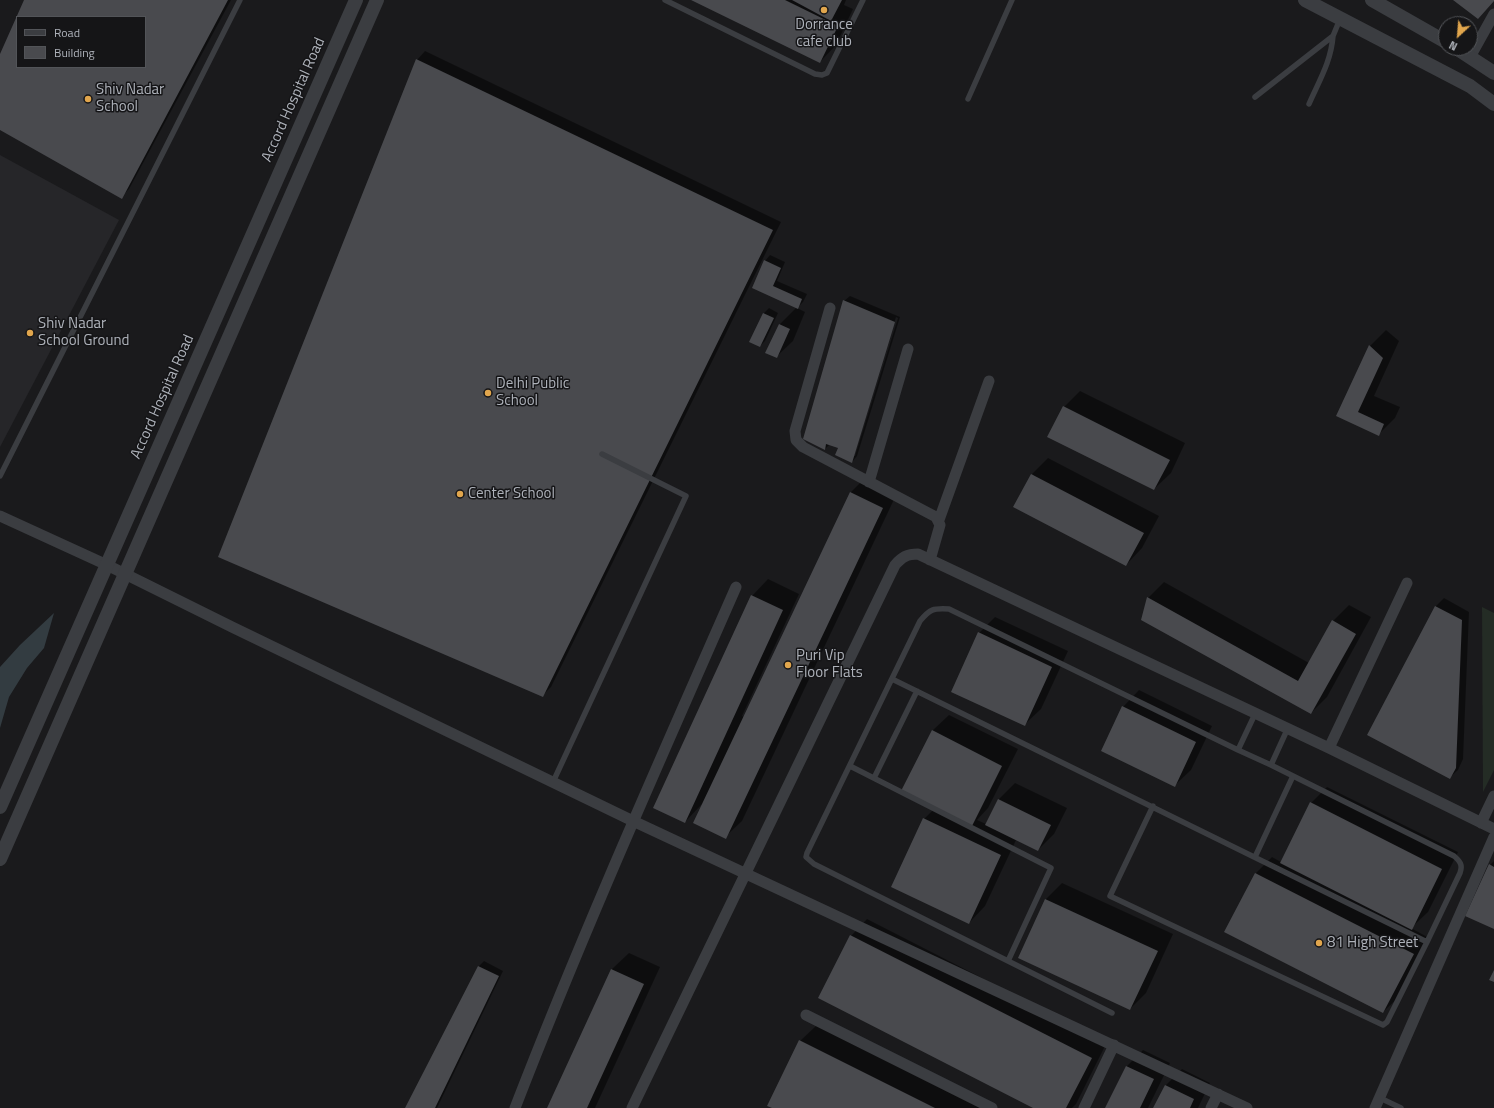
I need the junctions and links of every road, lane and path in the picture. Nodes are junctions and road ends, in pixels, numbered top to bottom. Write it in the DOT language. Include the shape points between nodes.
graph roads {
  1 [pos="240,0"];
  2 [pos="356,0"];
  3 [pos="377,0"];
  4 [pos="665,0"];
  5 [pos="863,0"];
  6 [pos="1012,0"];
  7 [pos="1305,0"];
  8 [pos="1372,0"];
  9 [pos="1494,14"];
  10 [pos="1340,17"];
  11 [pos="1333,36"];
  12 [pos="1438,37"];
  13 [pos="1470,57"];
  14 [pos="1494,73"];
  15 [pos="1255,97"];
  16 [pos="968,99"];
  17 [pos="1309,104"];
  18 [pos="1494,104"];
  19 [pos="830,308"];
  20 [pos="908,349"];
  21 [pos="988,381"];
  22 [pos="602,454"];
  23 [pos="0,476"];
  24 [pos="869,482"];
  25 [pos="0,516"];
  26 [pos="939,520"];
  27 [pos="930,560"];
  28 [pos="107,565"];
  29 [pos="125,573"];
  30 [pos="1407,584"];
  31 [pos="736,587"];
  32 [pos="892,679"];
  33 [pos="917,691"];
  34 [pos="1255,714"];
  35 [pos="1287,730"];
  36 [pos="1328,748"];
  37 [pos="1238,750"];
  38 [pos="1270,765"];
  39 [pos="850,766"];
  40 [pos="1293,776"];
  41 [pos="874,778"];
  42 [pos="553,782"];
  43 [pos="1494,796"];
  44 [pos="1153,806"];
  45 [pos="0,807"];
  46 [pos="633,821"];
  47 [pos="1481,823"];
  48 [pos="1494,829"];
  49 [pos="1494,837"];
  50 [pos="1255,857"];
  51 [pos="0,859"];
  52 [pos="746,874"];
  53 [pos="1427,942"];
  54 [pos="1008,961"];
  55 [pos="1112,1013"];
  56 [pos="806,1015"];
  57 [pos="1114,1045"];
  58 [pos="1218,1094"];
  59 [pos="1380,1098"];
  60 [pos="515,1108"];
  61 [pos="632,1108"];
  62 [pos="992,1108"];
  63 [pos="1084,1108"];
  64 [pos="1211,1108"];
  65 [pos="1247,1108"];
  66 [pos="1375,1108"];
  67 [pos="1401,1108"];
  1 -- 23 [label="lane"];
  2 -- 28 [label="street, Accord Hospital Road"];
  3 -- 29 [label="street"];
  4 -- 5 [label="lane" via="815,74 822,75 827,73"];
  6 -- 16 [label="lane"];
  7 -- 10 [label="street"];
  8 -- 12 [label="street"];
  9 -- 13 [label="street"];
  10 -- 11 [label="lane"];
  10 -- 18 [label="street" via="1470,86"];
  11 -- 15 [label="lane"];
  11 -- 17 [label="lane" via="1332,53"];
  13 -- 14 [label="street"];
  19 -- 24 [label="street" via="795,431 796,440 803,447"];
  20 -- 24 [label="street"];
  21 -- 26 [label="street"];
  22 -- 42 [label="lane" via="686,496"];
  24 -- 26 [label="street"];
  25 -- 28 [label="street"];
  26 -- 27 [label="street" via="940,525"];
  27 -- 34 [label="street"];
  27 -- 52 [label="street" via="918,554 910,554 902,557 895,565"];
  28 -- 29 [label="street"];
  28 -- 45 [label="street, Accord Hospital Road"];
  29 -- 42 [label="street"];
  29 -- 51 [label="street"];
  30 -- 36 [label="street"];
  31 -- 46 [label="street"];
  32 -- 33 [label="lane"];
  32 -- 37 [label="lane" via="920,621 935,608 949,609"];
  32 -- 39 [label="lane"];
  33 -- 41 [label="lane"];
  33 -- 44 [label="lane"];
  34 -- 35 [label="street"];
  34 -- 37 [label="lane"];
  35 -- 36 [label="street"];
  35 -- 38 [label="lane"];
  36 -- 47 [label="street"];
  37 -- 38 [label="lane"];
  38 -- 40 [label="lane"];
  39 -- 41 [label="lane"];
  39 -- 54 [label="lane" via="807,853 809,861"];
  40 -- 50 [label="lane"];
  40 -- 53 [label="lane" via="1454,856 1459,861 1462,865 1460,873"];
  41 -- 54 [label="lane" via="1051,868"];
  42 -- 46 [label="street"];
  43 -- 47 [label="street"];
  44 -- 50 [label="lane"];
  44 -- 53 [label="lane" via="1110,896 1383,1025 1387,1022"];
  46 -- 52 [label="street"];
  46 -- 60 [label="street"];
  47 -- 48 [label="street"];
  49 -- 59 [label="street"];
  50 -- 53 [label="lane"];
  52 -- 57 [label="street"];
  52 -- 61 [label="street"];
  54 -- 55 [label="lane"];
  56 -- 62 [label="street"];
  57 -- 58 [label="street"];
  57 -- 63 [label="street"];
  58 -- 64 [label="street"];
  58 -- 65 [label="street"];
  59 -- 66 [label="street"];
  59 -- 67 [label="lane"];
}
